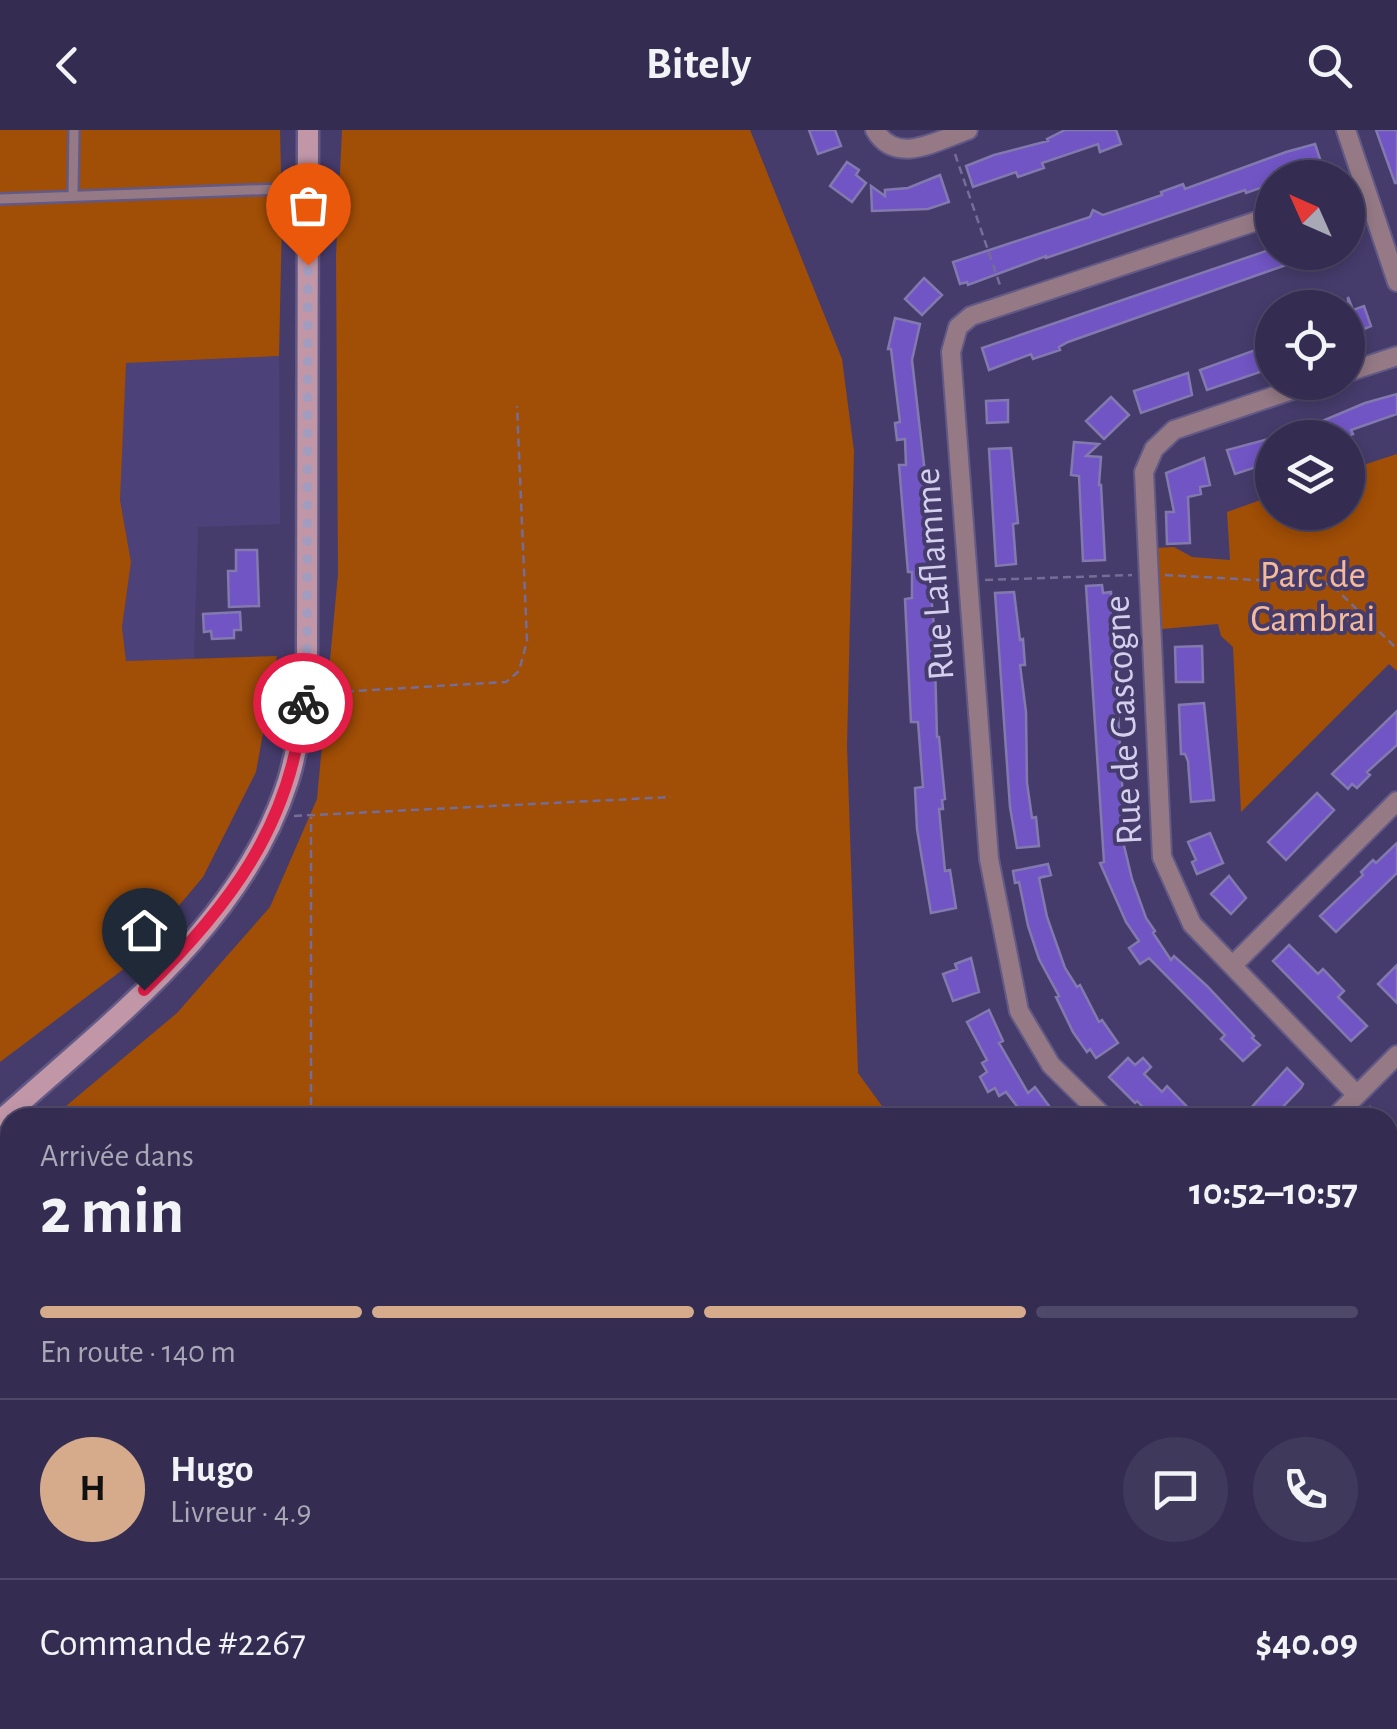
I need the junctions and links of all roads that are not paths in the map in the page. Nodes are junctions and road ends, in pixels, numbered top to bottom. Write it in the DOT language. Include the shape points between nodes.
graph roads {
  1 [pos="74,130"];
  2 [pos="308,130"];
  3 [pos="875,130"];
  4 [pos="968,130"];
  5 [pos="1346,130"];
  6 [pos="1351,160"];
  7 [pos="308,188"];
  8 [pos="73,194"];
  9 [pos="0,199"];
  10 [pos="1365,209"];
  11 [pos="1255,222"];
  12 [pos="1397,282"];
  13 [pos="1397,356"];
  14 [pos="1365,366"];
  15 [pos="1263,400"];
  16 [pos="1397,802"];
  17 [pos="1234,965"];
  18 [pos="1397,1055"];
  19 [pos="1357,1095"];
  20 [pos="14,1108"];
  21 [pos="1094,1108"];
  22 [pos="1344,1108"];
  1 -- 8 [label="lane"];
  2 -- 7 [label="main road"];
  3 -- 4 [label="street" via="883,143 904,151"];
  5 -- 6 [label="street"];
  7 -- 8 [label="lane"];
  7 -- 20 [label="main road" via="307,653 288,782 234,891 194,942"];
  8 -- 9 [label="lane"];
  10 -- 12 [label="street"];
  11 -- 21 [label="street, Rue Laflamme" via="971,316 958,327 951,352 989,859 1018,1011 1052,1066"];
  13 -- 14 [label="street"];
  15 -- 17 [label="street, Rue de Gascogne" via="1174,430 1154,449 1144,472 1162,858 1192,924"];
  16 -- 17 [label="street"];
  17 -- 19 [label="street, Rue de Gascogne"];
  18 -- 19 [label="street"];
  19 -- 22 [label="street"];
}
